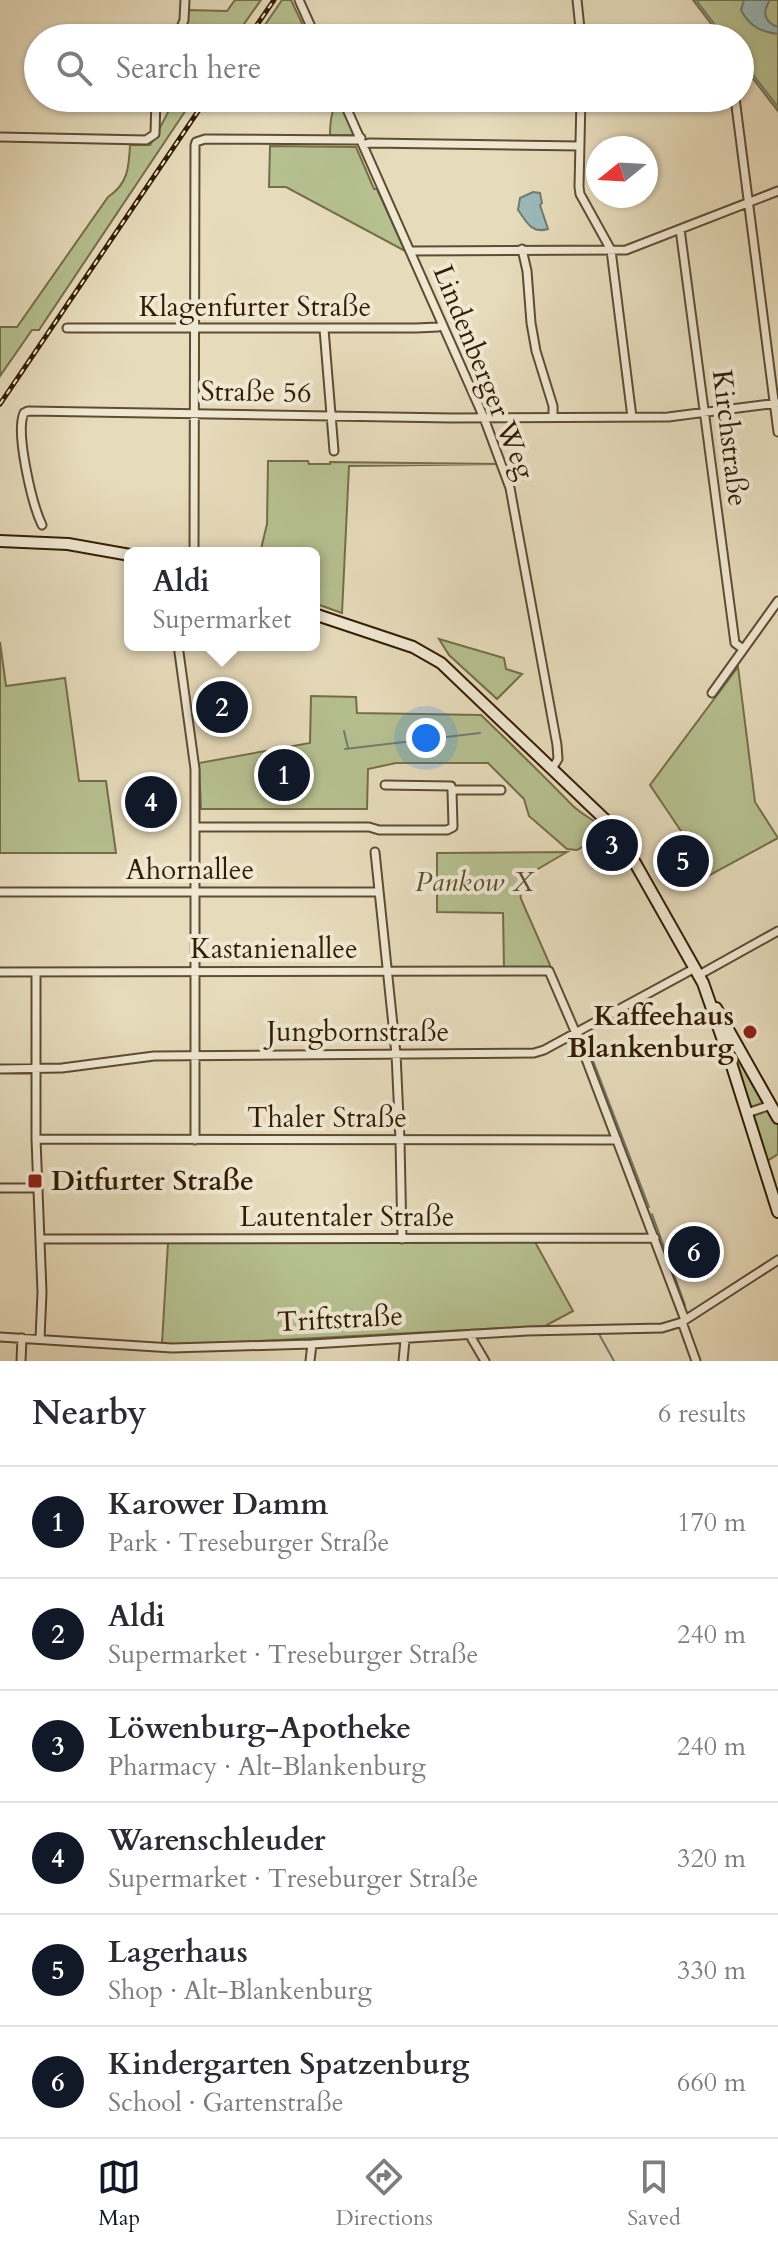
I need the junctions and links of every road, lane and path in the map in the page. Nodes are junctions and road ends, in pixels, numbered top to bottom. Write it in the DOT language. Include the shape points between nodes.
graph roads {
  1 [pos="185,0"];
  2 [pos="299,0"];
  3 [pos="577,0"];
  4 [pos="182,24"];
  5 [pos="310,24"];
  6 [pos="580,24"];
  7 [pos="156,112"];
  8 [pos="349,112"];
  9 [pos="581,112"];
  10 [pos="737,112"];
  11 [pos="0,137"];
  12 [pos="362,141"];
  13 [pos="580,146"];
  14 [pos="778,191"];
  15 [pos="749,203"];
  16 [pos="680,229"];
  17 [pos="522,249"];
  18 [pos="611,250"];
  19 [pos="410,251"];
  20 [pos="443,325"];
  21 [pos="67,328"];
  22 [pos="194,329"];
  23 [pos="324,329"];
  24 [pos="776,403"];
  25 [pos="195,413"];
  26 [pos="705,413"];
  27 [pos="331,416"];
  28 [pos="553,417"];
  29 [pos="632,417"];
  30 [pos="484,418"];
  31 [pos="778,432"];
  32 [pos="334,451"];
  33 [pos="42,525"];
  34 [pos="0,541"];
  35 [pos="194,547"];
  36 [pos="124,554"];
  37 [pos="778,601"];
  38 [pos="320,616"];
  39 [pos="743,649"];
  40 [pos="179,651"];
  41 [pos="712,693"];
  42 [pos="552,769"];
  43 [pos="385,785"];
  44 [pos="452,790"];
  45 [pos="501,790"];
  46 [pos="195,827"];
  47 [pos="375,852"];
  48 [pos="0,892"];
  49 [pos="195,892"];
  50 [pos="379,892"];
  51 [pos="778,931"];
  52 [pos="195,971"];
  53 [pos="387,971"];
  54 [pos="0,972"];
  55 [pos="36,972"];
  56 [pos="697,972"];
  57 [pos="707,993"];
  58 [pos="575,1033"];
  59 [pos="396,1054"];
  60 [pos="195,1055"];
  61 [pos="0,1069"];
  62 [pos="35,1069"];
  63 [pos="771,1105"];
  64 [pos="747,1113"];
  65 [pos="778,1118"];
  66 [pos="36,1139"];
  67 [pos="195,1140"];
  68 [pos="400,1140"];
  69 [pos="617,1140"];
  70 [pos="0,1188"];
  71 [pos="38,1188"];
  72 [pos="778,1212"];
  73 [pos="655,1238"];
  74 [pos="40,1239"];
  75 [pos="402,1239"];
  76 [pos="778,1260"];
  77 [pos="684,1321"];
  78 [pos="472,1334"];
  79 [pos="0,1337"];
  80 [pos="22,1338"];
  81 [pos="40,1339"];
  82 [pos="405,1340"];
  83 [pos="312,1344"];
  84 [pos="21,1361"];
  85 [pos="310,1361"];
  86 [pos="403,1361"];
  87 [pos="485,1361"];
  88 [pos="696,1361"];
  1 -- 4 [label="street"];
  2 -- 5 [label="street"];
  3 -- 6 [label="street"];
  7 -- 11 [label="street" via="155,134 146,140"];
  8 -- 12 [label="street, Lindenberger Weg"];
  9 -- 13 [label="street"];
  10 -- 15 [label="street"];
  12 -- 13 [label="street"];
  12 -- 19 [label="street, Lindenberger Weg"];
  12 -- 22 [label="street" via="196,142"];
  13 -- 18 [label="street" via="580,194"];
  14 -- 15 [label="street"];
  15 -- 16 [label="street"];
  15 -- 24 [label="street"];
  16 -- 18 [label="street" via="626,250"];
  16 -- 26 [label="street, Kirchstraße"];
  17 -- 18 [label="street"];
  17 -- 19 [label="street"];
  17 -- 28 [label="street" via="533,337"];
  18 -- 29 [label="street"];
  19 -- 20 [label="street, Lindenberger Weg"];
  20 -- 23 [label="street, Klagenfurter Straße"];
  20 -- 30 [label="street, Lindenberger Weg"];
  21 -- 22 [label="street, Klagenfurter Straße"];
  22 -- 23 [label="street, Klagenfurter Straße"];
  22 -- 25 [label="street"];
  23 -- 27 [label="street"];
  24 -- 26 [label="street, Straße 56"];
  24 -- 31 [label="street"];
  25 -- 27 [label="street, Straße 56"];
  25 -- 33 [label="street, Straße 56" via="24,413 24,458"];
  25 -- 35 [label="street"];
  26 -- 29 [label="street, Straße 56"];
  26 -- 39 [label="street, Kirchstraße" via="735,643"];
  27 -- 30 [label="street, Straße 56"];
  27 -- 32 [label="street"];
  28 -- 29 [label="street, Straße 56"];
  28 -- 30 [label="street, Straße 56"];
  30 -- 42 [label="street, Lindenberger Weg" via="510,488 557,745"];
  34 -- 36 [label="main road" via="68,544"];
  37 -- 39 [label="street"];
  38 -- 42 [label="main road" via="430,656"];
  39 -- 41 [label="street"];
  40 -- 46 [label="street" via="195,769"];
  42 -- 56 [label="main road" via="614,828"];
  43 -- 44 [label="street" via="446,785"];
  44 -- 45 [label="street"];
  44 -- 46 [label="street" via="453,827 447,830"];
  46 -- 49 [label="street"];
  47 -- 50 [label="street"];
  48 -- 49 [label="street, Ahornallee"];
  49 -- 50 [label="street, Ahornallee"];
  49 -- 52 [label="street"];
  50 -- 53 [label="street"];
  51 -- 56 [label="street, Jungbornstraße"];
  52 -- 53 [label="street, Kastanienallee"];
  52 -- 55 [label="street, Kastanienallee"];
  52 -- 60 [label="street"];
  53 -- 58 [label="street, Kastanienallee" via="549,971"];
  53 -- 59 [label="street"];
  54 -- 55 [label="street, Kastanienallee"];
  55 -- 62 [label="street"];
  56 -- 57 [label="main road"];
  56 -- 58 [label="street, Jungbornstraße"];
  57 -- 63 [label="main road"];
  57 -- 64 [label="main road"];
  58 -- 59 [label="street, Jungbornstraße" via="534,1053"];
  58 -- 69 [label="street"];
  59 -- 60 [label="street, Jungbornstraße"];
  59 -- 68 [label="street"];
  60 -- 62 [label="street, Jungbornstraße"];
  60 -- 67 [label="street"];
  61 -- 62 [label="street, Jungbornstraße"];
  62 -- 66 [label="street"];
  63 -- 64 [label="street"];
  63 -- 65 [label="main road"];
  64 -- 72 [label="main road"];
  66 -- 67 [label="street, Thaler Straße"];
  66 -- 71 [label="street"];
  67 -- 68 [label="street, Thaler Straße"];
  68 -- 69 [label="street, Thaler Straße"];
  68 -- 75 [label="street"];
  69 -- 73 [label="street"];
  70 -- 71 [label="street"];
  71 -- 74 [label="street"];
  73 -- 75 [label="street, Lautentaler Straße"];
  73 -- 77 [label="street"];
  74 -- 75 [label="street, Lautentaler Straße"];
  74 -- 81 [label="street"];
  76 -- 77 [label="street"];
  77 -- 78 [label="street, Triftstraße" via="662,1328"];
  77 -- 88 [label="street"];
  78 -- 82 [label="street, Triftstraße"];
  78 -- 87 [label="street"];
  79 -- 80 [label="street, Triftstraße"];
  80 -- 81 [label="street, Triftstraße"];
  80 -- 84 [label="street"];
  81 -- 83 [label="street, Triftstraße" via="172,1348"];
  82 -- 83 [label="street, Triftstraße"];
  82 -- 86 [label="street"];
  83 -- 85 [label="street"];
}
